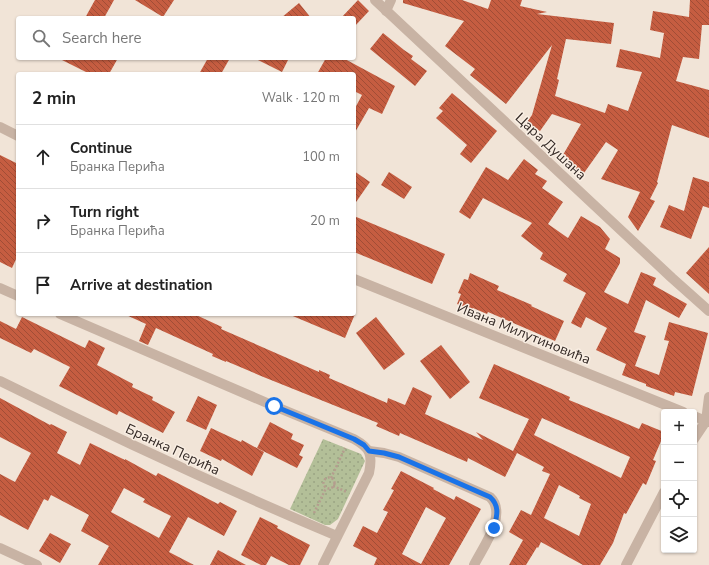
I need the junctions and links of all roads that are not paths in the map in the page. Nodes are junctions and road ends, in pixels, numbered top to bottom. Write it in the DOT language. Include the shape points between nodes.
graph roads {
  1 [pos="375,0"];
  2 [pos="391,0"];
  3 [pos="386,11"];
  4 [pos="0,127"];
  5 [pos="16,135"];
  6 [pos="356,280"];
  7 [pos="0,288"];
  8 [pos="16,295"];
  9 [pos="709,311"];
  10 [pos="65,316"];
  11 [pos="0,381"];
  12 [pos="709,397"];
  13 [pos="676,409"];
  14 [pos="697,417"];
  15 [pos="708,421"];
  16 [pos="697,435"];
  17 [pos="369,451"];
  18 [pos="661,498"];
  19 [pos="337,536"];
  20 [pos="0,548"];
  21 [pos="38,565"];
  22 [pos="323,565"];
  23 [pos="474,565"];
  24 [pos="626,565"];
  1 -- 3 [label="street, Цара Душана"];
  2 -- 3 [label="street"];
  3 -- 9 [label="street, Цара Душана"];
  4 -- 5 [label="street"];
  6 -- 13 [label="street, Ивана Милутиновића"];
  7 -- 8 [label="street"];
  10 -- 17 [label="street" via="354,439"];
  11 -- 19 [label="street, Бранка Перића" via="142,450"];
  12 -- 15 [label="street"];
  14 -- 15 [label="street"];
  15 -- 16 [label="street"];
  17 -- 19 [label="street" via="369,473"];
  17 -- 23 [label="street" via="399,457 494,501 498,512 495,524"];
  18 -- 24 [label="street"];
  19 -- 22 [label="street"];
  20 -- 21 [label="street"];
}
